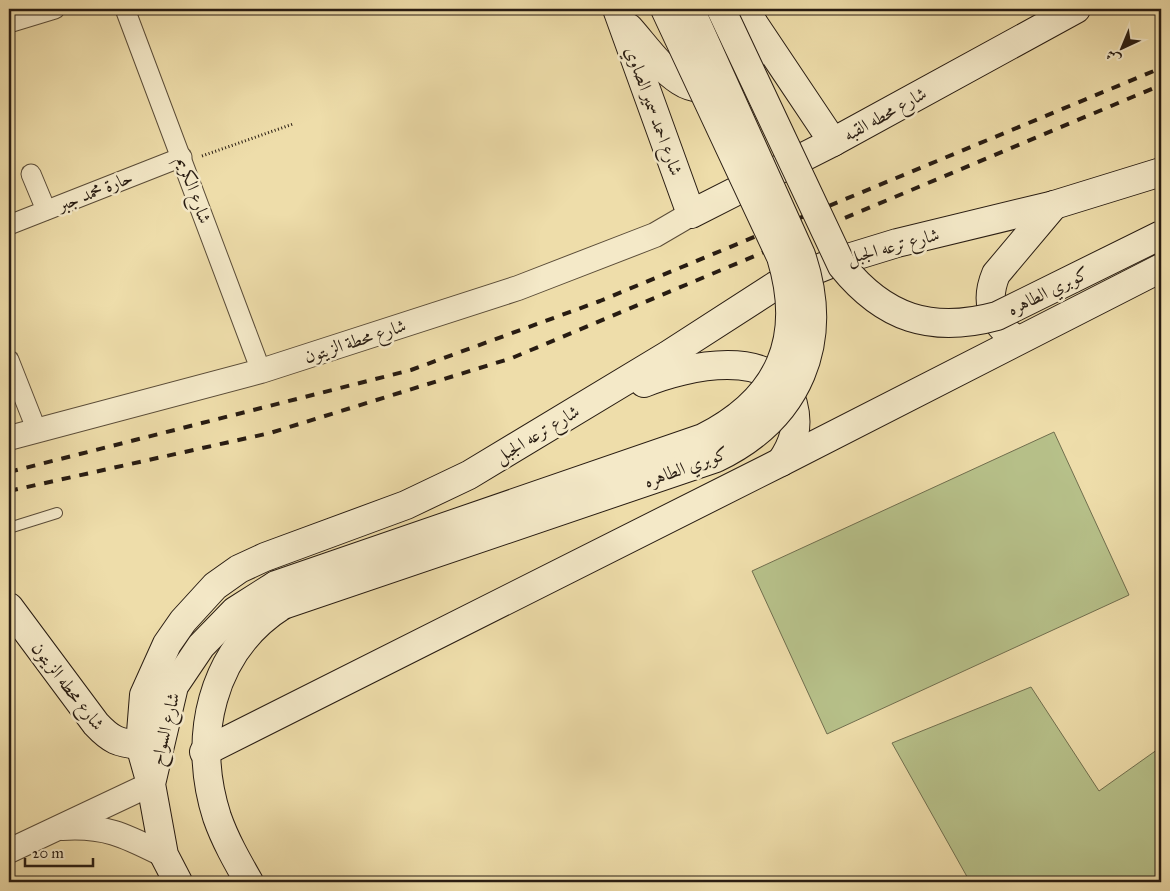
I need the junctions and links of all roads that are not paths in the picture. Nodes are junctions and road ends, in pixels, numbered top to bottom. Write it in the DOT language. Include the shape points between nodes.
graph roads {
  1 [pos="55,9"];
  2 [pos="125,9"];
  3 [pos="665,9"];
  4 [pos="690,9"];
  5 [pos="722,9"];
  6 [pos="1076,9"];
  7 [pos="618,13"];
  8 [pos="749,14"];
  9 [pos="9,23"];
  10 [pos="833,142"];
  11 [pos="183,160"];
  12 [pos="1161,172"];
  13 [pos="31,174"];
  14 [pos="1054,205"];
  15 [pos="46,210"];
  16 [pos="691,214"];
  17 [pos="9,225"];
  18 [pos="1161,236"];
  19 [pos="1161,268"];
  20 [pos="1021,338"];
  21 [pos="9,360"];
  22 [pos="261,371"];
  23 [pos="576,411"];
  24 [pos="37,431"];
  25 [pos="9,438"];
  26 [pos="782,462"];
  27 [pos="57,513"];
  28 [pos="9,528"];
  29 [pos="279,595"];
  30 [pos="9,607"];
  31 [pos="140,745"];
  32 [pos="204,752"];
  33 [pos="152,784"];
  34 [pos="58,828"];
  35 [pos="9,851"];
  36 [pos="164,855"];
  37 [pos="178,882"];
  38 [pos="249,882"];
  1 -- 9 [label="street"];
  2 -- 11 [label="street, شارع الكريم"];
  3 -- 29 [label="main road, كوبري الطاهره, bridge" via="780,257 789,283 791,311 788,338 780,364 767,388 749,409 703,438"];
  4 -- 29 [label="main road, كوبري الطاهره, bridge" via="802,254 809,278 814,327 802,375 790,397 758,434 716,458"];
  5 -- 18 [label="main road, كوبري الطاهره, bridge" via="842,266 876,301 898,314 947,324 972,323 996,316"];
  6 -- 10 [label="main road, شارع محطه القبه"];
  7 -- 8 [label="main road" via="681,82 711,88 732,80 748,64 754,50 755,35"];
  7 -- 16 [label="main road, شارع احمد سمير الصاوي"];
  8 -- 10 [label="main road"];
  10 -- 16 [label="main road, شارع محطه القبه"];
  11 -- 15 [label="street, حارة محمد جبر"];
  11 -- 22 [label="street, شارع الكريم"];
  12 -- 14 [label="main road, شارع ترعه الجبل"];
  13 -- 15 [label="street"];
  14 -- 20 [label="main road" via="996,274 991,287 991,307 999,325 1009,334"];
  14 -- 23 [label="main road, شارع ترعه الجبل" via="897,243 835,262 775,286"];
  15 -- 17 [label="street, حارة محمد جبر"];
  16 -- 22 [label="street, شارع محطة الزيتون" via="655,235 563,272"];
  19 -- 20 [label="main road"];
  20 -- 26 [label="main road"];
  21 -- 24 [label="street"];
  22 -- 24 [label="street, شارع محطة الزيتون"];
  23 -- 26 [label="main road" via="668,373 725,365 755,368 769,373 782,384 796,415 796,432"];
  23 -- 31 [label="main road, شارع ترعه الجبل" via="435,492 265,557 239,569 215,586 182,620 167,644 144,695"];
  24 -- 25 [label="street, شارع محطة الزيتون"];
  26 -- 32 [label="main road"];
  27 -- 28 [label="lane"];
  29 -- 32 [label="main road" via="237,650 220,679 206,726"];
  29 -- 33 [label="main road, شارع السواح" via="228,618 200,646 174,686"];
  30 -- 31 [label="main road, شارع محطه الزيتون" via="106,735 120,743"];
  31 -- 33 [label="main road, شارع ترعه الجبل"];
  32 -- 38 [label="main road" via="217,818"];
  33 -- 34 [label="street"];
  33 -- 36 [label="main road, شارع السواح"];
  34 -- 35 [label="street"];
  34 -- 36 [label="street" via="87,826 115,831"];
  36 -- 37 [label="main road, شارع السواح"];
}
